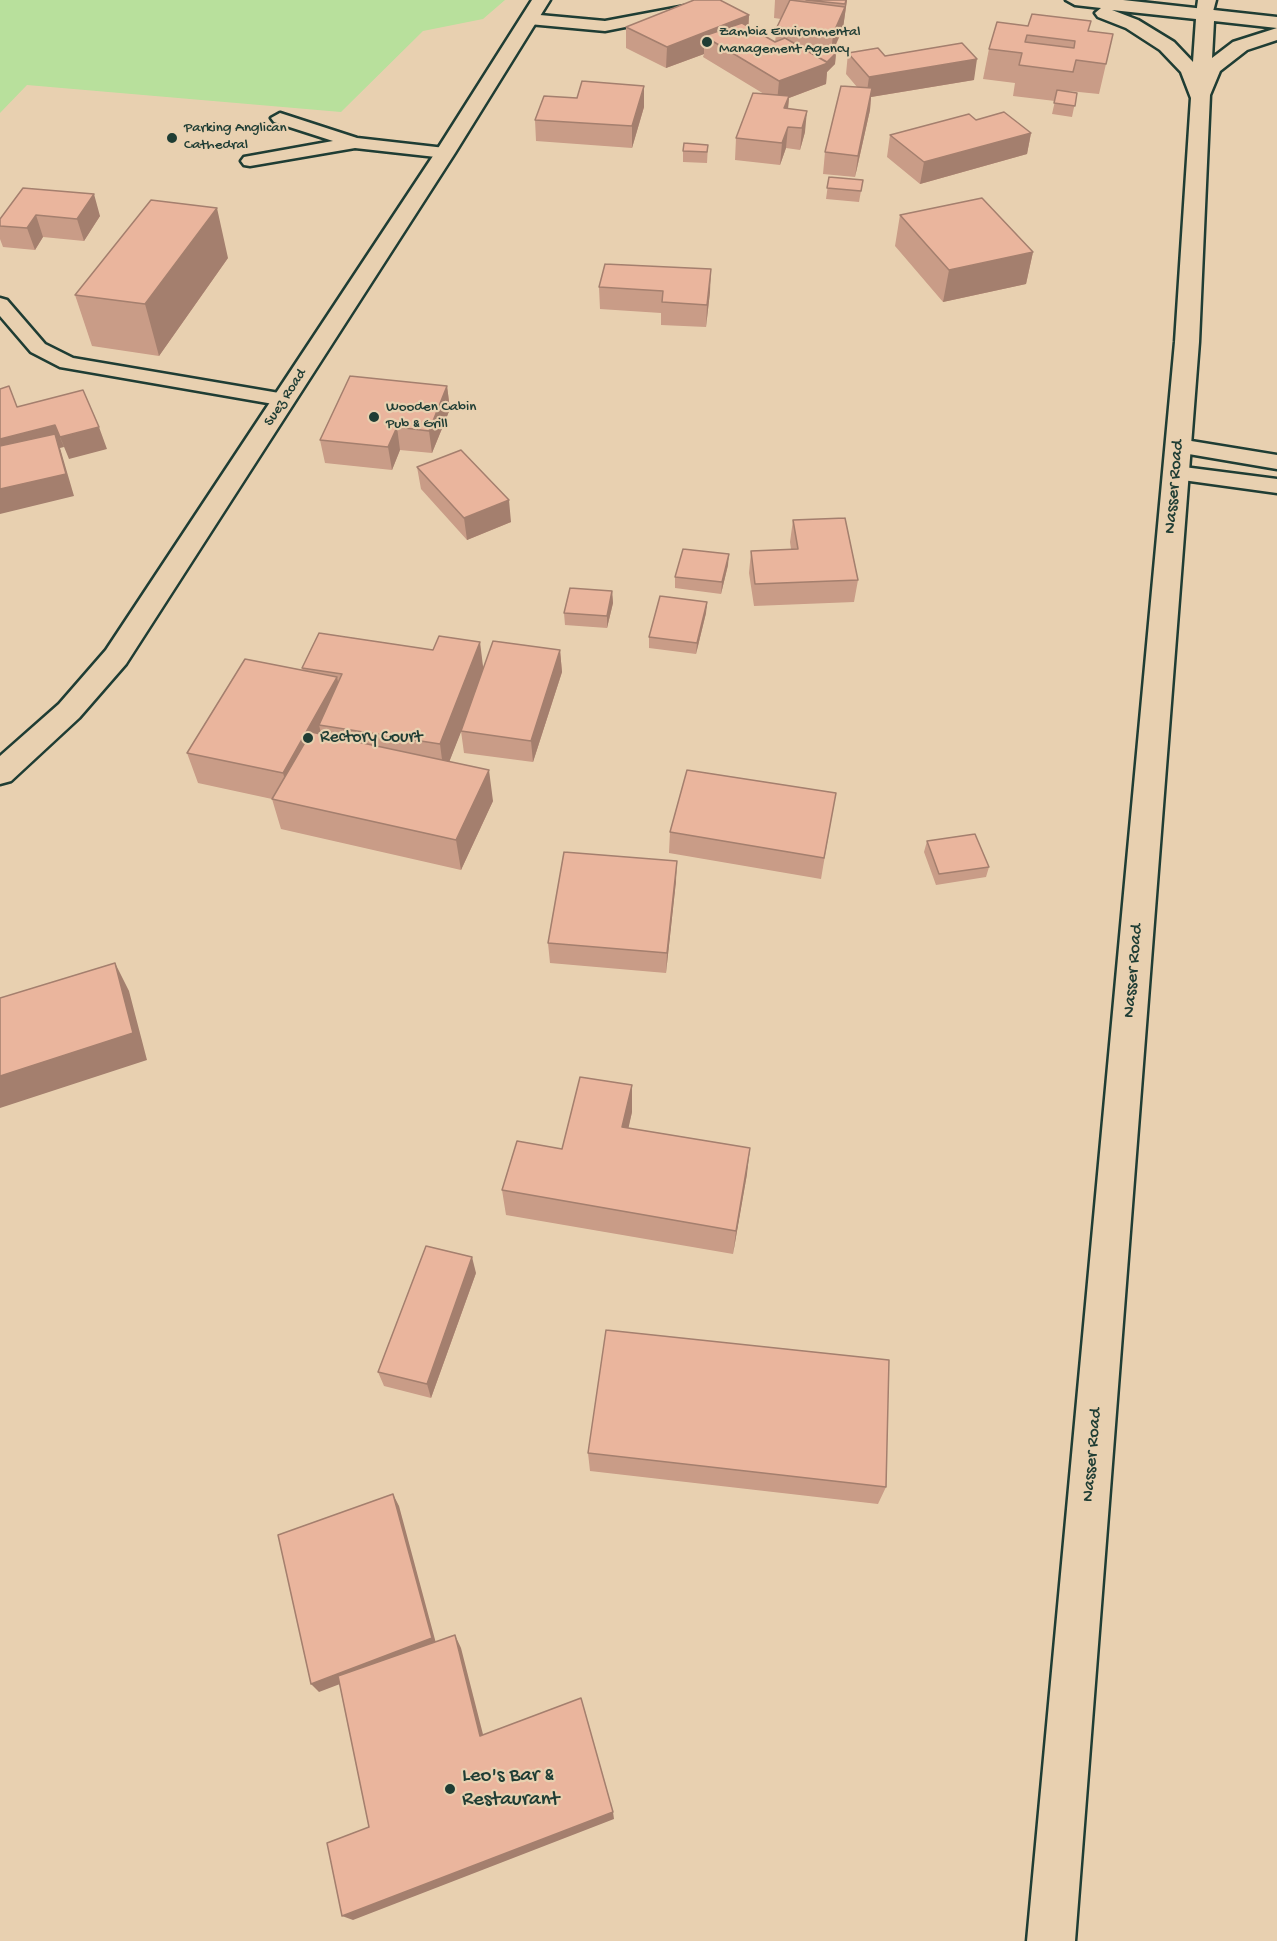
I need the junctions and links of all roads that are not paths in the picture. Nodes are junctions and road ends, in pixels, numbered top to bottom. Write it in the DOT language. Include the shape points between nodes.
graph roads {
  1 [pos="1058,0"];
  2 [pos="1075,0"];
  3 [pos="697,8"];
  4 [pos="1206,8"];
  5 [pos="535,10"];
  6 [pos="1277,23"];
  7 [pos="1277,34"];
  8 [pos="1200,97"];
  9 [pos="280,118"];
  10 [pos="355,143"];
  11 [pos="445,153"];
  12 [pos="250,161"];
  13 [pos="0,304"];
  14 [pos="285,400"];
  15 [pos="1177,460"];
  16 [pos="1277,462"];
  17 [pos="1277,486"];
  18 [pos="0,772"];
  19 [pos="1051,1941"];
  1 -- 8 [label="main road" via="1132,24 1167,46 1190,70"];
  2 -- 4 [label="main road"];
  3 -- 5 [label="lane" via="605,26 583,26"];
  4 -- 6 [label="main road"];
  4 -- 8 [label="main road, Nasser Road"];
  5 -- 11 [label="main road, Suez Road"];
  7 -- 8 [label="main road" via="1240,46 1211,68"];
  8 -- 15 [label="main road, Nasser Road"];
  9 -- 10 [label="lane"];
  10 -- 11 [label="lane"];
  10 -- 12 [label="lane"];
  11 -- 14 [label="main road, Suez Road"];
  13 -- 14 [label="lane" via="38,348 67,363"];
  14 -- 18 [label="main road, Suez Road" via="116,657 69,711"];
  15 -- 16 [label="lane"];
  15 -- 17 [label="lane"];
  15 -- 19 [label="main road, Nasser Road"];
}
